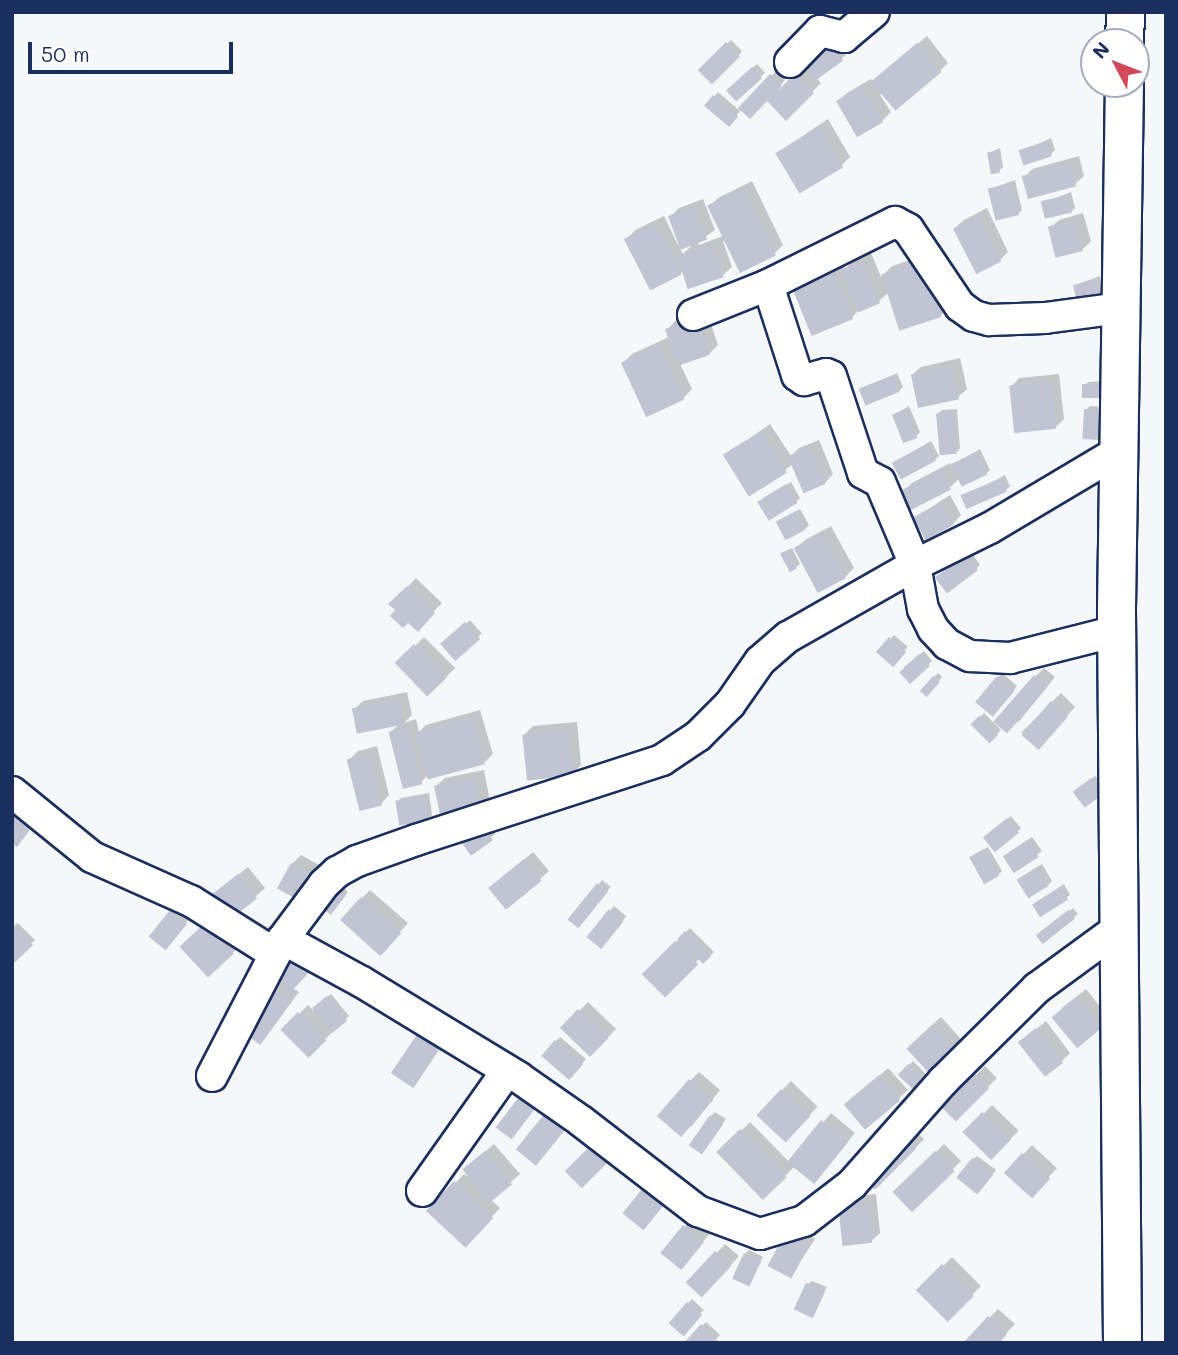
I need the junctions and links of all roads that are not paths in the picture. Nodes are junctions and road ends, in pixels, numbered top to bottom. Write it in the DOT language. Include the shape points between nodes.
graph roads {
  1 [pos="874,12"];
  2 [pos="790,62"];
  3 [pos="1124,98"];
  4 [pos="768,285"];
  5 [pos="1121,308"];
  6 [pos="693,315"];
  7 [pos="1119,451"];
  8 [pos="915,565"];
  9 [pos="1116,631"];
  10 [pos="12,792"];
  11 [pos="1119,928"];
  12 [pos="279,946"];
  13 [pos="507,1071"];
  14 [pos="212,1076"];
  15 [pos="422,1191"];
  16 [pos="1122,1343"];
  1 -- 2 [label="street" via="844,37 820,31"];
  3 -- 5 [label="street"];
  4 -- 5 [label="street" via="895,222 908,229 960,306 974,316 989,320 1045,318"];
  4 -- 6 [label="street"];
  4 -- 8 [label="street" via="797,375 804,380 831,376 863,473 880,482"];
  5 -- 7 [label="street"];
  7 -- 8 [label="street" via="990,528"];
  7 -- 9 [label="street"];
  8 -- 9 [label="street" via="923,609 933,629 947,644 970,656 1010,658"];
  8 -- 12 [label="street" via="788,637 760,661 730,704 698,736 662,760 357,861 324,884"];
  9 -- 11 [label="street"];
  10 -- 12 [label="street" via="92,857"];
  11 -- 13 [label="street" via="1037,988 943,1081 852,1184 804,1221 760,1234 698,1211"];
  11 -- 16 [label="street"];
  12 -- 13 [label="street" via="362,982"];
  12 -- 14 [label="street"];
  13 -- 15 [label="street"];
}
